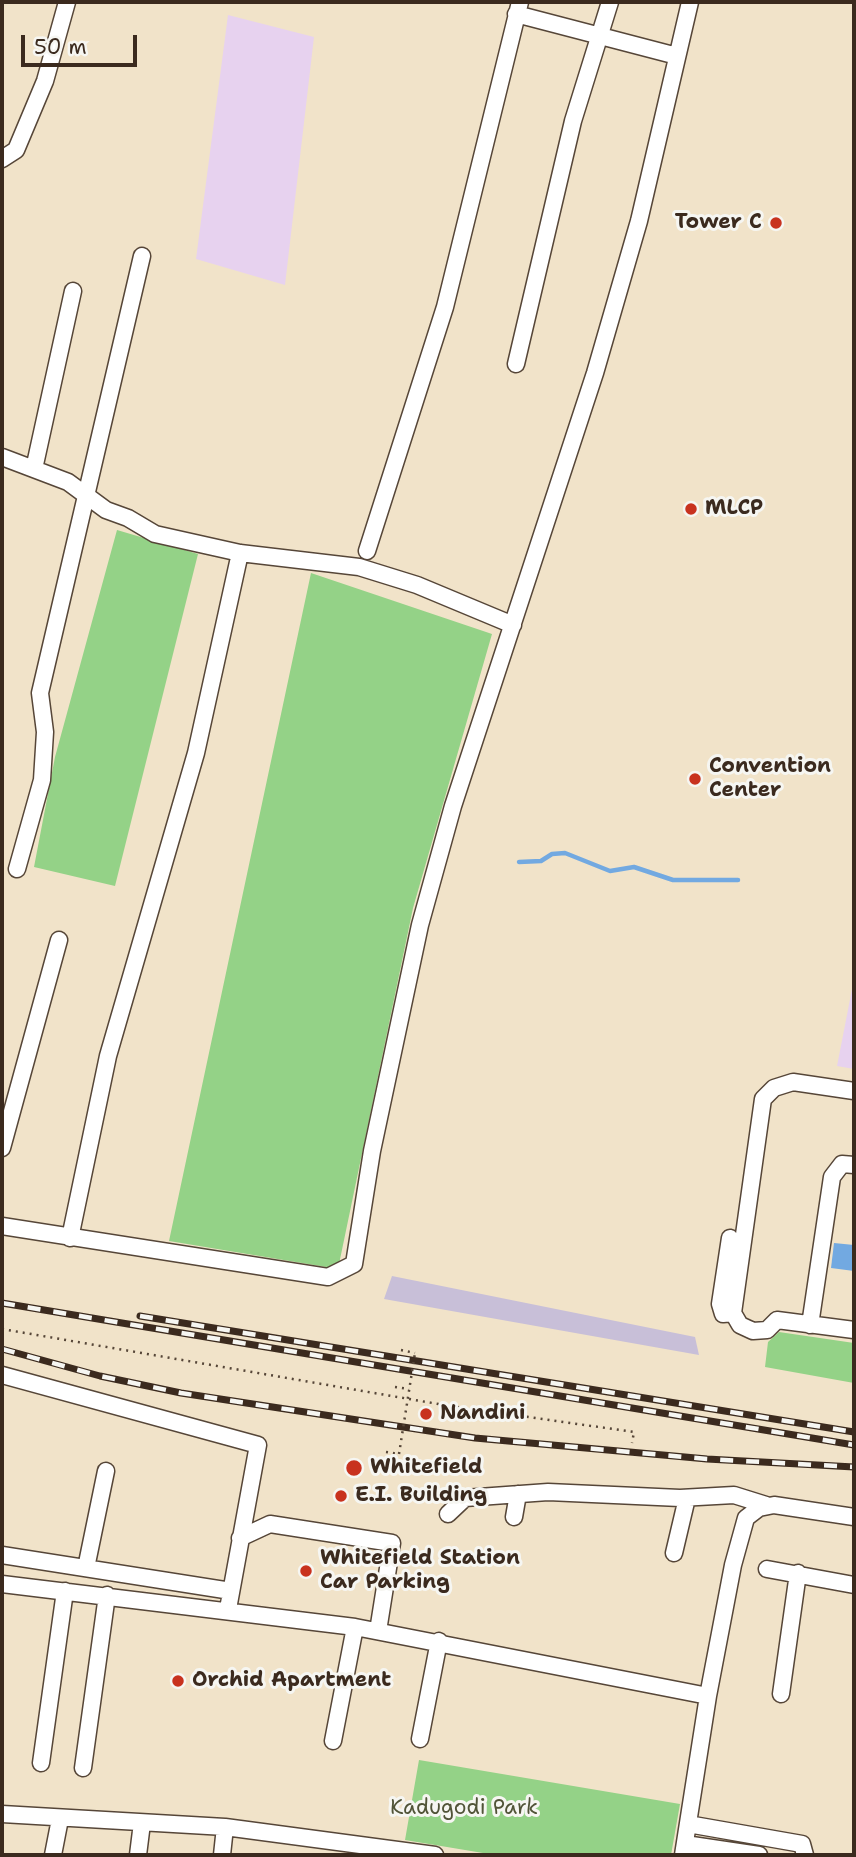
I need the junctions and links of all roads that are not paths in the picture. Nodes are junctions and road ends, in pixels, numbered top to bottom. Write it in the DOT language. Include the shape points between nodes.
graph roads {
  1 [pos="66,2"];
  2 [pos="610,2"];
  3 [pos="690,2"];
  4 [pos="518,8"];
  5 [pos="600,37"];
  6 [pos="677,56"];
  7 [pos="2,159"];
  8 [pos="142,256"];
  9 [pos="73,291"];
  10 [pos="516,364"];
  11 [pos="2,457"];
  12 [pos="34,470"];
  13 [pos="86,496"];
  14 [pos="367,551"];
  15 [pos="240,553"];
  16 [pos="513,625"];
  17 [pos="17,869"];
  18 [pos="59,940"];
  19 [pos="854,1091"];
  20 [pos="2,1148"];
  21 [pos="854,1165"];
  22 [pos="2,1226"];
  23 [pos="70,1238"];
  24 [pos="730,1238"];
  25 [pos="733,1313"];
  26 [pos="810,1325"];
  27 [pos="854,1330"];
  28 [pos="2,1375"];
  29 [pos="106,1471"];
  30 [pos="518,1494"];
  31 [pos="687,1498"];
  32 [pos="766,1505"];
  33 [pos="448,1514"];
  34 [pos="514,1517"];
  35 [pos="854,1517"];
  36 [pos="240,1538"];
  37 [pos="674,1553"];
  38 [pos="2,1555"];
  39 [pos="86,1568"];
  40 [pos="766,1569"];
  41 [pos="798,1573"];
  42 [pos="2,1584"];
  43 [pos="854,1585"];
  44 [pos="65,1591"];
  45 [pos="231,1591"];
  46 [pos="107,1595"];
  47 [pos="228,1609"];
  48 [pos="355,1627"];
  49 [pos="378,1631"];
  50 [pos="439,1641"];
  51 [pos="780,1694"];
  52 [pos="708,1696"];
  53 [pos="421,1739"];
  54 [pos="333,1741"];
  55 [pos="41,1763"];
  56 [pos="83,1768"];
  57 [pos="2,1814"];
  58 [pos="60,1819"];
  59 [pos="142,1823"];
  60 [pos="688,1825"];
  61 [pos="225,1827"];
  62 [pos="328,1838"];
  63 [pos="684,1850"];
  64 [pos="53,1855"];
  65 [pos="138,1855"];
  66 [pos="222,1855"];
  67 [pos="326,1855"];
  68 [pos="435,1855"];
  69 [pos="759,1855"];
  70 [pos="806,1855"];
  1 -- 7 [label="street" via="45,81 16,150"];
  2 -- 5 [label="street"];
  3 -- 6 [label="street"];
  4 -- 5 [label="street"];
  4 -- 14 [label="street" via="445,307"];
  5 -- 6 [label="street"];
  5 -- 10 [label="street" via="573,121"];
  6 -- 16 [label="street" via="639,221"];
  8 -- 13 [label="street"];
  9 -- 12 [label="street"];
  11 -- 12 [label="street"];
  12 -- 13 [label="street" via="68,482"];
  13 -- 15 [label="street" via="155,534"];
  13 -- 17 [label="street" via="40,693 45,732 42,780"];
  15 -- 16 [label="street" via="359,567 417,585"];
  15 -- 23 [label="street" via="196,753 107,1056"];
  16 -- 23 [label="street" via="453,806 420,925 372,1151 354,1264 328,1277"];
  18 -- 20 [label="street"];
  19 -- 25 [label="street" via="793,1082 774,1088 763,1099"];
  21 -- 26 [label="street" via="837,1167 832,1177"];
  22 -- 23 [label="street"];
  24 -- 25 [label="street" via="720,1304 723,1314"];
  25 -- 26 [label="street" via="740,1325 752,1331 766,1330 777,1320"];
  26 -- 27 [label="street"];
  28 -- 36 [label="street" via="258,1445"];
  29 -- 39 [label="street"];
  30 -- 31 [label="street"];
  30 -- 33 [label="street" via="465,1498"];
  30 -- 34 [label="street"];
  31 -- 32 [label="street" via="734,1495"];
  31 -- 37 [label="street"];
  32 -- 35 [label="street"];
  32 -- 52 [label="street" via="752,1512 742,1526"];
  36 -- 45 [label="street"];
  36 -- 49 [label="street" via="270,1524 392,1543"];
  38 -- 39 [label="street"];
  39 -- 45 [label="street"];
  40 -- 41 [label="street"];
  41 -- 43 [label="street"];
  41 -- 51 [label="street"];
  42 -- 44 [label="street"];
  44 -- 46 [label="street"];
  44 -- 55 [label="street"];
  45 -- 47 [label="street"];
  46 -- 47 [label="street"];
  46 -- 56 [label="street"];
  47 -- 48 [label="street"];
  48 -- 49 [label="street"];
  48 -- 54 [label="street"];
  49 -- 50 [label="street"];
  50 -- 52 [label="street"];
  50 -- 53 [label="street"];
  52 -- 60 [label="street"];
  57 -- 58 [label="street"];
  58 -- 59 [label="street"];
  58 -- 64 [label="street"];
  59 -- 61 [label="street"];
  59 -- 65 [label="street"];
  60 -- 63 [label="street"];
  60 -- 70 [label="street" via="802,1844"];
  61 -- 62 [label="street"];
  61 -- 66 [label="street"];
  62 -- 67 [label="street"];
  62 -- 68 [label="street"];
  63 -- 69 [label="street"];
}
